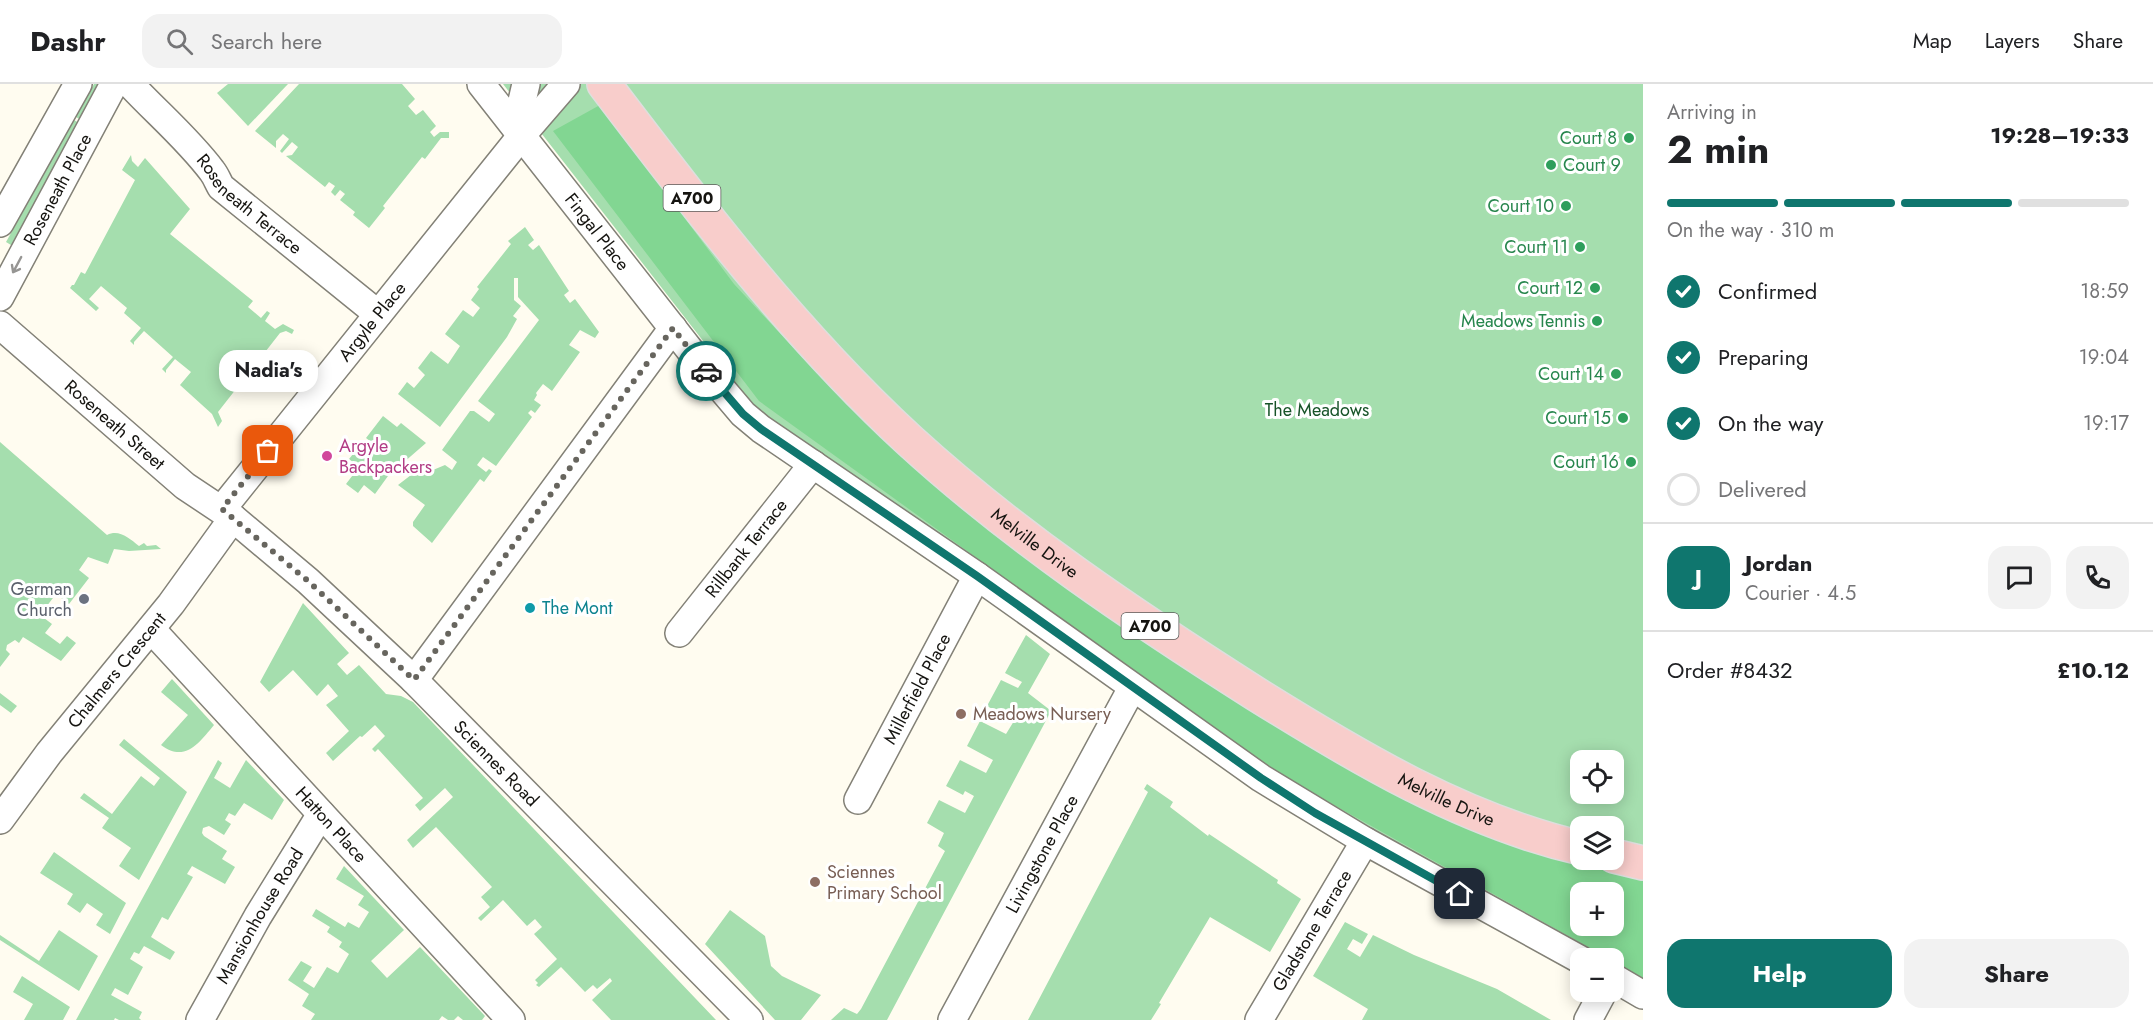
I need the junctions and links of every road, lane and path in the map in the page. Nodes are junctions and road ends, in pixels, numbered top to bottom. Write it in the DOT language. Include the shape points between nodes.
graph roads {
  1 [pos="78,84"];
  2 [pos="114,84"];
  3 [pos="130,84"];
  4 [pos="481,84"];
  5 [pos="526,84"];
  6 [pos="566,84"];
  7 [pos="604,84"];
  8 [pos="522,135"];
  9 [pos="0,223"];
  10 [pos="0,297"];
  11 [pos="378,314"];
  12 [pos="0,325"];
  13 [pos="673,328"];
  14 [pos="813,464"];
  15 [pos="227,513"];
  16 [pos="977,576"];
  17 [pos="151,629"];
  18 [pos="679,633"];
  19 [pos="414,680"];
  20 [pos="1132,687"];
  21 [pos="858,801"];
  22 [pos="321,814"];
  23 [pos="0,820"];
  24 [pos="1365,841"];
  25 [pos="1570,845"];
  26 [pos="1624,858"];
  27 [pos="1643,863"];
  28 [pos="1570,954"];
  29 [pos="1624,984"];
  30 [pos="1643,994"];
  31 [pos="1598,1002"];
  32 [pos="200,1020"];
  33 [pos="511,1020"];
  34 [pos="749,1020"];
  35 [pos="952,1020"];
  36 [pos="1259,1020"];
  37 [pos="1588,1020"];
  1 -- 9 [label="street"];
  2 -- 10 [label="street, Roseneath Place, one-way"];
  3 -- 11 [label="street, Roseneath Terrace" via="174,128 221,187"];
  4 -- 8 [label="street, Fingal Place"];
  5 -- 8 [label="street"];
  6 -- 8 [label="street, Argyle Place"];
  7 -- 25 [label="main road, Melville Drive / A700" via="717,230 836,366 908,438 984,505 1162,634 1315,729 1403,780 1492,820"];
  8 -- 11 [label="street, Argyle Place"];
  8 -- 13 [label="street, Fingal Place"];
  11 -- 15 [label="street, Argyle Place"];
  12 -- 15 [label="street, Roseneath Street" via="185,486"];
  13 -- 14 [label="street, Fingal Place" via="743,414"];
  13 -- 19 [label="street"];
  14 -- 16 [label="street, Fingal Place"];
  14 -- 18 [label="street, Rillbank Terrace"];
  15 -- 17 [label="street, Chalmers Crescent" via="194,573"];
  15 -- 19 [label="street, Sciennes Road" via="308,581"];
  16 -- 20 [label="street, Fingal Place"];
  16 -- 21 [label="street, Millerfield Place"];
  17 -- 22 [label="street, Hatton Place"];
  17 -- 23 [label="street, Chalmers Crescent" via="49,753"];
  19 -- 34 [label="street, Sciennes Road"];
  20 -- 24 [label="street, Fingal Place" via="1261,778"];
  20 -- 35 [label="street, Livingstone Place"];
  22 -- 32 [label="street, Mansionhouse Road"];
  22 -- 33 [label="street, Hatton Place"];
  24 -- 28 [label="street, Fingal Place"];
  24 -- 36 [label="street, Gladstone Terrace"];
  26 -- 27 [label="main road"];
  29 -- 30 [label="street"];
  31 -- 37 [label="street"];
}
